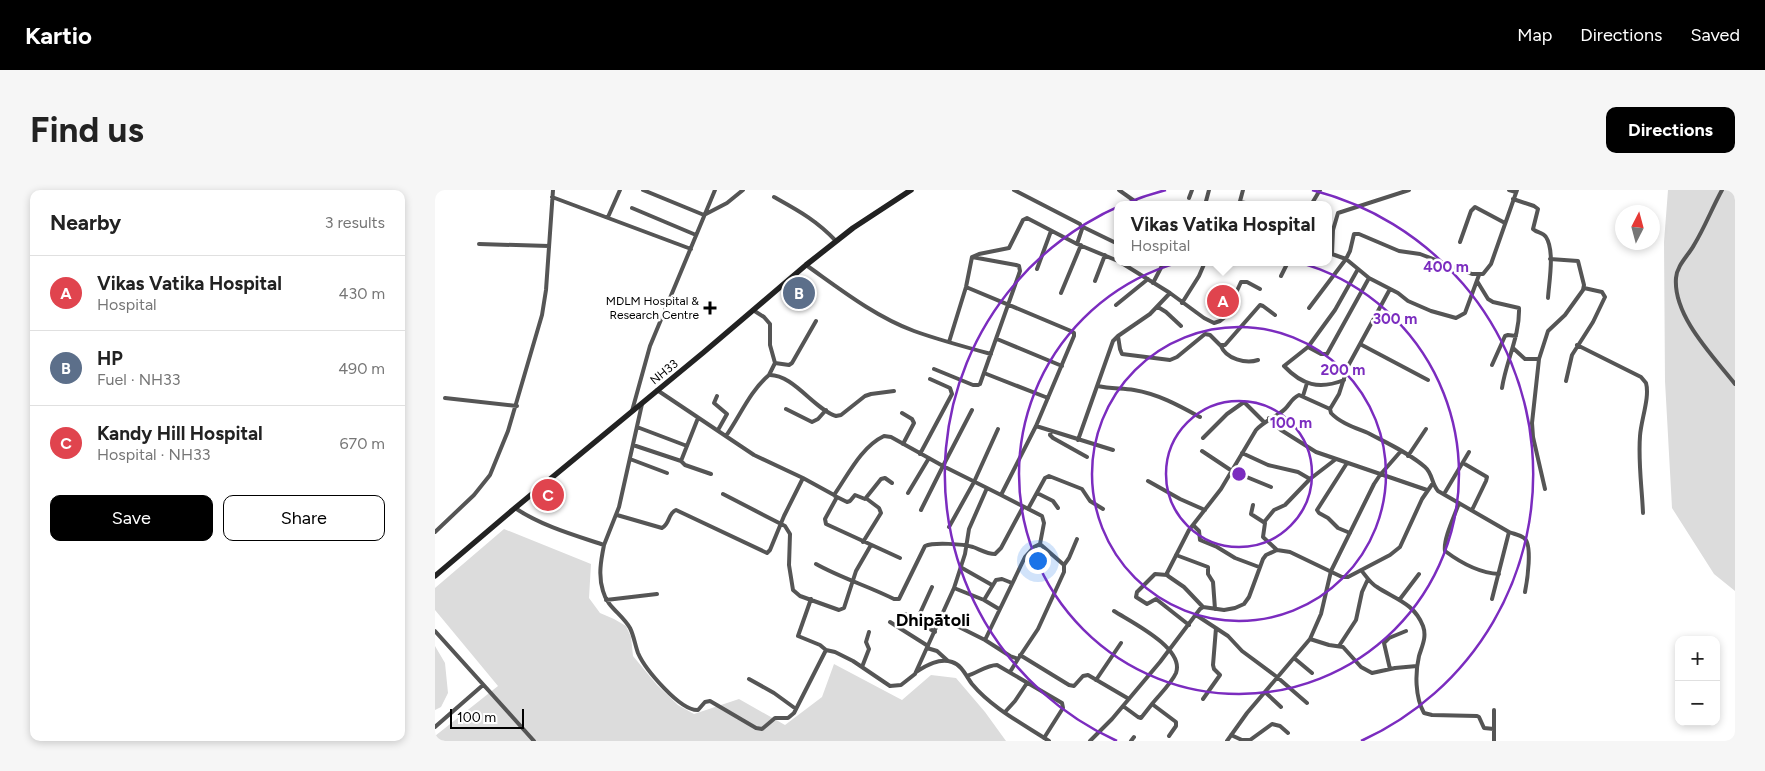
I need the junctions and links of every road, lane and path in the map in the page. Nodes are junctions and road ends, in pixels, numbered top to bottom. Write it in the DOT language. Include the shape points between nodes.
graph roads {
  1 [pos="553,190"];
  2 [pos="620,190"];
  3 [pos="643,190"];
  4 [pos="715,190"];
  5 [pos="743,190"];
  6 [pos="911,190"];
  7 [pos="1014,190"];
  8 [pos="1119,190"];
  9 [pos="1192,190"];
  10 [pos="1320,190"];
  11 [pos="1409,190"];
  12 [pos="1509,190"];
  13 [pos="1722,190"];
  14 [pos="1516,191"];
  15 [pos="552,197"];
  16 [pos="774,197"];
  17 [pos="1189,198"];
  18 [pos="1513,199"];
  19 [pos="1134,201"];
  20 [pos="1313,201"];
  21 [pos="632,208"];
  22 [pos="704,215"];
  23 [pos="608,217"];
  24 [pos="1505,223"];
  25 [pos="1081,226"];
  26 [pos="1333,230"];
  27 [pos="1051,231"];
  28 [pos="696,234"];
  29 [pos="836,241"];
  30 [pos="1114,242"];
  31 [pos="1460,242"];
  32 [pos="479,244"];
  33 [pos="1079,244"];
  34 [pos="549,246"];
  35 [pos="691,249"];
  36 [pos="1105,255"];
  37 [pos="972,257"];
  38 [pos="1346,259"];
  39 [pos="1114,260"];
  40 [pos="1550,260"];
  41 [pos="806,265"];
  42 [pos="1126,266"];
  43 [pos="1162,266"];
  44 [pos="1203,266"];
  45 [pos="1286,266"];
  46 [pos="1358,269"];
  47 [pos="1037,270"];
  48 [pos="1479,275"];
  49 [pos="1281,276"];
  50 [pos="1369,278"];
  51 [pos="1148,279"];
  52 [pos="1477,281"];
  53 [pos="1095,282"];
  54 [pos="1153,283"];
  55 [pos="966,287"];
  56 [pos="1584,288"];
  57 [pos="1260,289"];
  58 [pos="1390,289"];
  59 [pos="1061,293"];
  60 [pos="1170,293"];
  61 [pos="1548,298"];
  62 [pos="1182,303"];
  63 [pos="1008,305"];
  64 [pos="1116,305"];
  65 [pos="1157,306"];
  66 [pos="1309,308"];
  67 [pos="753,310"];
  68 [pos="1275,315"];
  69 [pos="816,321"];
  70 [pos="1181,326"];
  71 [pos="1118,336"];
  72 [pos="1515,336"];
  73 [pos="997,339"];
  74 [pos="949,342"];
  75 [pos="1360,344"];
  76 [pos="1577,345"];
  77 [pos="1221,346"];
  78 [pos="1308,347"];
  79 [pos="1513,348"];
  80 [pos="991,354"];
  81 [pos="1539,359"];
  82 [pos="1258,360"];
  83 [pos="775,363"];
  84 [pos="1492,365"];
  85 [pos="1062,366"];
  86 [pos="934,369"];
  87 [pos="984,372"];
  88 [pos="769,375"];
  89 [pos="930,380"];
  90 [pos="1344,380"];
  91 [pos="1428,380"];
  92 [pos="1565,380"];
  93 [pos="1307,383"];
  94 [pos="1735,384"];
  95 [pos="1098,386"];
  96 [pos="1503,388"];
  97 [pos="657,390"];
  98 [pos="894,391"];
  99 [pos="717,396"];
  100 [pos="1303,396"];
  101 [pos="445,398"];
  102 [pos="1049,398"];
  103 [pos="643,402"];
  104 [pos="517,406"];
  105 [pos="786,409"];
  106 [pos="1330,409"];
  107 [pos="825,410"];
  108 [pos="972,410"];
  109 [pos="631,413"];
  110 [pos="902,413"];
  111 [pos="1199,416"];
  112 [pos="698,418"];
  113 [pos="1269,418"];
  114 [pos="1264,422"];
  115 [pos="1036,426"];
  116 [pos="637,427"];
  117 [pos="998,429"];
  118 [pos="1426,429"];
  119 [pos="718,430"];
  120 [pos="1051,431"];
  121 [pos="726,436"];
  122 [pos="1203,438"];
  123 [pos="1078,440"];
  124 [pos="903,444"];
  125 [pos="633,445"];
  126 [pos="687,446"];
  127 [pos="1113,450"];
  128 [pos="1202,451"];
  129 [pos="1401,451"];
  130 [pos="1469,452"];
  131 [pos="1242,453"];
  132 [pos="921,454"];
  133 [pos="1408,456"];
  134 [pos="1087,457"];
  135 [pos="929,458"];
  136 [pos="630,459"];
  137 [pos="1336,459"];
  138 [pos="681,462"];
  139 [pos="1347,463"];
  140 [pos="1463,463"];
  141 [pos="943,466"];
  142 [pos="1231,471"];
  143 [pos="667,473"];
  144 [pos="711,474"];
  145 [pos="1380,475"];
  146 [pos="803,478"];
  147 [pos="1310,479"];
  148 [pos="1149,481"];
  149 [pos="973,482"];
  150 [pos="892,483"];
  151 [pos="1433,483"];
  152 [pos="1271,487"];
  153 [pos="987,488"];
  154 [pos="1545,489"];
  155 [pos="1427,490"];
  156 [pos="908,493"];
  157 [pos="1037,493"];
  158 [pos="723,494"];
  159 [pos="1444,494"];
  160 [pos="1001,495"];
  161 [pos="835,496"];
  162 [pos="867,499"];
  163 [pos="1459,503"];
  164 [pos="1253,505"];
  165 [pos="1023,506"];
  166 [pos="515,508"];
  167 [pos="1058,508"];
  168 [pos="1103,509"];
  169 [pos="921,510"];
  170 [pos="1028,510"];
  171 [pos="1205,510"];
  172 [pos="1472,510"];
  173 [pos="1643,513"];
  174 [pos="617,515"];
  175 [pos="1265,521"];
  176 [pos="781,524"];
  177 [pos="1193,525"];
  178 [pos="949,527"];
  179 [pos="435,532"];
  180 [pos="1509,532"];
  181 [pos="1350,533"];
  182 [pos="1077,539"];
  183 [pos="863,542"];
  184 [pos="1040,544"];
  185 [pos="604,545"];
  186 [pos="871,545"];
  187 [pos="967,545"];
  188 [pos="1277,550"];
  189 [pos="1176,555"];
  190 [pos="900,558"];
  191 [pos="816,564"];
  192 [pos="1064,565"];
  193 [pos="961,568"];
  194 [pos="1259,568"];
  195 [pos="1361,570"];
  196 [pos="1331,572"];
  197 [pos="1419,574"];
  198 [pos="1499,574"];
  199 [pos="1167,575"];
  200 [pos="435,576"];
  201 [pos="1368,579"];
  202 [pos="852,580"];
  203 [pos="1012,583"];
  204 [pos="992,585"];
  205 [pos="932,587"];
  206 [pos="954,588"];
  207 [pos="1525,592"];
  208 [pos="657,594"];
  209 [pos="811,599"];
  210 [pos="1400,599"];
  211 [pos="1492,599"];
  212 [pos="606,600"];
  213 [pos="984,600"];
  214 [pos="1203,607"];
  215 [pos="999,609"];
  216 [pos="1215,609"];
  217 [pos="1114,612"];
  218 [pos="905,614"];
  219 [pos="1196,615"];
  220 [pos="941,618"];
  221 [pos="890,622"];
  222 [pos="916,622"];
  223 [pos="1189,625"];
  224 [pos="1216,628"];
  225 [pos="435,631"];
  226 [pos="1406,631"];
  227 [pos="869,632"];
  228 [pos="935,632"];
  229 [pos="1310,639"];
  230 [pos="985,640"];
  231 [pos="1121,643"];
  232 [pos="1339,646"];
  233 [pos="928,647"];
  234 [pos="826,650"];
  235 [pos="1169,650"];
  236 [pos="1019,657"];
  237 [pos="1294,658"];
  238 [pos="948,661"];
  239 [pos="1417,666"];
  240 [pos="862,667"];
  241 [pos="1390,669"];
  242 [pos="1010,672"];
  243 [pos="1312,673"];
  244 [pos="915,674"];
  245 [pos="967,676"];
  246 [pos="1277,677"];
  247 [pos="749,679"];
  248 [pos="1096,680"];
  249 [pos="1027,683"];
  250 [pos="483,685"];
  251 [pos="1265,692"];
  252 [pos="1129,699"];
  253 [pos="1203,699"];
  254 [pos="1307,703"];
  255 [pos="1152,704"];
  256 [pos="1123,706"];
  257 [pos="1281,707"];
  258 [pos="796,709"];
  259 [pos="1494,710"];
  260 [pos="1005,712"];
  261 [pos="435,726"];
  262 [pos="1494,729"];
  263 [pos="1288,733"];
  264 [pos="1231,735"];
  265 [pos="1169,736"];
  266 [pos="1044,738"];
  267 [pos="534,741"];
  268 [pos="1049,741"];
  269 [pos="1090,741"];
  270 [pos="1227,741"];
  271 [pos="1494,741"];
  1 -- 15 [label="street"];
  2 -- 23 [label="street"];
  3 -- 22 [label="street"];
  4 -- 22 [label="street"];
  5 -- 22 [label="street"];
  6 -- 29 [label="main road, NH33"];
  7 -- 25 [label="street"];
  8 -- 19 [label="street"];
  9 -- 17 [label="street"];
  10 -- 20 [label="street"];
  11 -- 26 [label="street" via="1340,212"];
  12 -- 14 [label="street"];
  13 -- 94 [label="street" via="1676,277 1681,308 1697,337"];
  14 -- 18 [label="street"];
  15 -- 23 [label="street"];
  15 -- 34 [label="street"];
  16 -- 29 [label="street" via="813,220"];
  18 -- 24 [label="street"];
  18 -- 40 [label="street" via="1537,207 1533,229 1546,237"];
  21 -- 28 [label="street"];
  22 -- 28 [label="street"];
  23 -- 35 [label="street"];
  24 -- 31 [label="street" via="1475,208"];
  24 -- 48 [label="street" via="1491,264"];
  25 -- 30 [label="street"];
  25 -- 33 [label="street"];
  26 -- 38 [label="street" via="1332,254"];
  27 -- 33 [label="street"];
  27 -- 37 [label="street" via="1029,218 1025,219 1009,248"];
  27 -- 47 [label="street"];
  28 -- 35 [label="street"];
  29 -- 41 [label="main road, NH33"];
  32 -- 34 [label="street"];
  33 -- 36 [label="street"];
  33 -- 59 [label="street"];
  34 -- 104 [label="street" via="542,315"];
  35 -- 109 [label="street" via="650,346"];
  36 -- 39 [label="street"];
  36 -- 53 [label="street"];
  37 -- 55 [label="street"];
  37 -- 63 [label="street" via="1019,266"];
  38 -- 46 [label="street"];
  38 -- 48 [label="street" via="1352,236 1356,233 1399,251 1420,254"];
  38 -- 66 [label="street"];
  40 -- 56 [label="street" via="1577,261"];
  40 -- 61 [label="street"];
  41 -- 67 [label="main road, NH33"];
  41 -- 74 [label="street" via="875,312 914,331"];
  42 -- 51 [label="street"];
  43 -- 54 [label="street"];
  44 -- 62 [label="street"];
  45 -- 49 [label="street"];
  46 -- 50 [label="street"];
  46 -- 78 [label="street" via="1335,310"];
  48 -- 52 [label="street"];
  50 -- 58 [label="street"];
  50 -- 78 [label="street" via="1327,354"];
  51 -- 54 [label="street"];
  51 -- 64 [label="street"];
  52 -- 58 [label="street" via="1465,313 1456,318 1431,312"];
  52 -- 72 [label="street" via="1493,302 1519,308"];
  54 -- 60 [label="street"];
  55 -- 63 [label="street"];
  55 -- 74 [label="street"];
  56 -- 76 [label="street" via="1602,292 1605,297"];
  56 -- 81 [label="street" via="1565,315 1548,331"];
  57 -- 62 [label="street" via="1241,282 1225,317 1215,323"];
  58 -- 75 [label="street"];
  60 -- 62 [label="street"];
  60 -- 65 [label="street"];
  63 -- 73 [label="street"];
  63 -- 85 [label="street" via="1074,333"];
  65 -- 70 [label="street"];
  65 -- 71 [label="street"];
  67 -- 83 [label="street" via="770,324 770,345"];
  67 -- 97 [label="main road, NH33"];
  68 -- 77 [label="street" via="1260,305"];
  69 -- 83 [label="street" via="792,363"];
  71 -- 77 [label="street" via="1122,354 1163,360 1177,357 1205,334 1211,335"];
  71 -- 95 [label="street"];
  72 -- 79 [label="street"];
  72 -- 84 [label="street" via="1505,336"];
  73 -- 80 [label="street"];
  73 -- 85 [label="street"];
  74 -- 80 [label="street"];
  75 -- 90 [label="street"];
  75 -- 91 [label="street"];
  76 -- 92 [label="street"];
  76 -- 173 [label="street" via="1641,377 1646,383 1639,454"];
  77 -- 82 [label="street" via="1226,353 1243,361"];
  78 -- 93 [label="street" via="1283,366"];
  79 -- 81 [label="street" via="1525,359"];
  79 -- 96 [label="street"];
  80 -- 87 [label="street"];
  81 -- 154 [label="street" via="1532,423"];
  83 -- 88 [label="street"];
  85 -- 102 [label="street"];
  86 -- 87 [label="street" via="976,386"];
  87 -- 102 [label="street"];
  88 -- 107 [label="street" via="786,380"];
  88 -- 121 [label="street"];
  89 -- 132 [label="street" via="950,388 952,394"];
  90 -- 93 [label="street" via="1327,385"];
  90 -- 106 [label="street"];
  93 -- 100 [label="street"];
  95 -- 111 [label="street" via="1162,397"];
  95 -- 123 [label="street"];
  97 -- 103 [label="main road, NH33"];
  97 -- 112 [label="street"];
  98 -- 107 [label="street" via="865,396 839,416"];
  99 -- 119 [label="street" via="714,404 727,414"];
  100 -- 106 [label="street"];
  100 -- 113 [label="street" via="1296,396 1284,410"];
  101 -- 104 [label="street"];
  102 -- 115 [label="street"];
  103 -- 109 [label="main road, NH33"];
  103 -- 116 [label="street"];
  104 -- 179 [label="street" via="490,475"];
  105 -- 107 [label="street" via="812,422"];
  106 -- 129 [label="street" via="1340,420"];
  108 -- 141 [label="street"];
  109 -- 166 [label="main road, NH33"];
  110 -- 124 [label="street" via="914,423"];
  112 -- 119 [label="street"];
  112 -- 126 [label="street"];
  113 -- 114 [label="street"];
  113 -- 137 [label="street" via="1296,441"];
  114 -- 122 [label="street" via="1243,402"];
  114 -- 131 [label="street"];
  115 -- 120 [label="street"];
  115 -- 160 [label="street"];
  116 -- 125 [label="street"];
  116 -- 126 [label="street"];
  117 -- 149 [label="street"];
  118 -- 133 [label="street"];
  119 -- 121 [label="street"];
  120 -- 123 [label="street"];
  120 -- 134 [label="street" via="1053,438"];
  121 -- 146 [label="street" via="754,456"];
  123 -- 127 [label="street"];
  124 -- 132 [label="street"];
  124 -- 161 [label="street" via="887,436 880,438 858,458"];
  125 -- 136 [label="street"];
  125 -- 138 [label="street"];
  126 -- 138 [label="street"];
  128 -- 142 [label="street"];
  129 -- 133 [label="street"];
  129 -- 145 [label="street"];
  130 -- 140 [label="street"];
  131 -- 142 [label="street"];
  131 -- 147 [label="street"];
  132 -- 135 [label="street"];
  133 -- 151 [label="street" via="1426,468"];
  135 -- 141 [label="street"];
  135 -- 156 [label="street"];
  136 -- 143 [label="street"];
  136 -- 174 [label="street"];
  137 -- 139 [label="street"];
  137 -- 147 [label="street"];
  138 -- 144 [label="street"];
  139 -- 145 [label="street"];
  139 -- 181 [label="street" via="1317,510 1338,528"];
  140 -- 159 [label="street"];
  140 -- 172 [label="street" via="1487,478"];
  141 -- 149 [label="street"];
  141 -- 169 [label="street"];
  142 -- 152 [label="street"];
  142 -- 171 [label="street"];
  145 -- 155 [label="street"];
  145 -- 181 [label="street"];
  146 -- 161 [label="street"];
  146 -- 176 [label="street"];
  147 -- 175 [label="street"];
  148 -- 171 [label="street"];
  149 -- 153 [label="street"];
  149 -- 178 [label="street"];
  150 -- 162 [label="street" via="881,479"];
  151 -- 155 [label="street"];
  151 -- 159 [label="street"];
  153 -- 160 [label="street"];
  153 -- 187 [label="street" via="969,529"];
  155 -- 195 [label="street" via="1400,547"];
  157 -- 167 [label="street" via="1053,501"];
  157 -- 168 [label="street" via="1049,476 1081,489 1090,501"];
  157 -- 170 [label="street"];
  158 -- 176 [label="street"];
  159 -- 163 [label="street"];
  160 -- 165 [label="street"];
  161 -- 162 [label="street" via="847,502 855,495"];
  161 -- 183 [label="street" via="825,523"];
  162 -- 183 [label="street" via="881,512"];
  163 -- 172 [label="street"];
  163 -- 198 [label="street" via="1445,551 1482,572"];
  164 -- 175 [label="street" via="1251,514"];
  165 -- 170 [label="street"];
  165 -- 187 [label="street" via="999,552 990,554"];
  166 -- 185 [label="street" via="527,516"];
  166 -- 200 [label="main road, NH33"];
  170 -- 184 [label="street" via="1043,519"];
  171 -- 177 [label="street"];
  172 -- 180 [label="street"];
  174 -- 176 [label="street" via="662,528 676,510 765,553 770,550"];
  174 -- 185 [label="street"];
  175 -- 188 [label="street" via="1263,537"];
  176 -- 209 [label="street" via="789,534 793,590"];
  177 -- 189 [label="street"];
  177 -- 194 [label="street" via="1199,531 1200,540"];
  180 -- 198 [label="street"];
  180 -- 207 [label="street" via="1525,538 1527,543"];
  181 -- 196 [label="street"];
  182 -- 192 [label="street"];
  183 -- 186 [label="street"];
  184 -- 192 [label="street"];
  184 -- 203 [label="street" via="1025,557"];
  185 -- 212 [label="street" via="600,575"];
  186 -- 190 [label="street"];
  186 -- 202 [label="street"];
  187 -- 193 [label="street"];
  187 -- 202 [label="street" via="925,546 899,599"];
  188 -- 194 [label="street" via="1266,555"];
  188 -- 196 [label="street" via="1290,552"];
  189 -- 199 [label="street"];
  189 -- 216 [label="street" via="1208,567"];
  191 -- 202 [label="street" via="839,577"];
  192 -- 236 [label="street" via="1064,572 1040,624"];
  193 -- 204 [label="street"];
  193 -- 206 [label="street"];
  194 -- 216 [label="street" via="1244,604 1224,610"];
  195 -- 196 [label="street" via="1348,577"];
  195 -- 201 [label="street"];
  196 -- 229 [label="street" via="1321,614"];
  197 -- 210 [label="street"];
  198 -- 211 [label="street"];
  199 -- 214 [label="street"];
  199 -- 223 [label="street" via="1155,574 1136,597 1147,604 1156,599"];
  201 -- 210 [label="street"];
  201 -- 232 [label="street" via="1356,620"];
  202 -- 209 [label="street" via="843,610"];
  203 -- 204 [label="street" via="998,578"];
  203 -- 215 [label="street"];
  204 -- 213 [label="street"];
  205 -- 222 [label="street"];
  206 -- 213 [label="street"];
  206 -- 220 [label="street"];
  208 -- 212 [label="street"];
  209 -- 234 [label="street" via="798,636 820,644"];
  210 -- 239 [label="street" via="1424,628"];
  212 -- 258 [label="street" via="631,630 644,664 685,706 698,710 710,701 759,729 765,728 775,718 788,718"];
  213 -- 215 [label="street"];
  214 -- 216 [label="street"];
  214 -- 219 [label="street"];
  215 -- 230 [label="street"];
  217 -- 235 [label="street"];
  218 -- 222 [label="street"];
  219 -- 223 [label="street"];
  219 -- 224 [label="street"];
  220 -- 228 [label="street"];
  220 -- 230 [label="street"];
  221 -- 233 [label="street"];
  222 -- 228 [label="street"];
  223 -- 235 [label="street"];
  224 -- 246 [label="street"];
  224 -- 253 [label="street" via="1213,665 1220,675"];
  225 -- 250 [label="street"];
  226 -- 241 [label="street" via="1383,643"];
  227 -- 240 [label="street" via="866,642 869,649"];
  228 -- 233 [label="street"];
  229 -- 232 [label="street"];
  229 -- 237 [label="street"];
  230 -- 236 [label="street" via="1009,656"];
  231 -- 248 [label="street"];
  232 -- 241 [label="street" via="1366,671"];
  233 -- 238 [label="street"];
  233 -- 244 [label="street"];
  234 -- 240 [label="street"];
  234 -- 258 [label="street"];
  235 -- 252 [label="street"];
  235 -- 255 [label="street" via="1175,660 1175,676"];
  236 -- 242 [label="street"];
  236 -- 248 [label="street" via="1069,685 1077,684 1085,674"];
  237 -- 243 [label="street"];
  237 -- 246 [label="street"];
  238 -- 244 [label="street" via="931,663"];
  238 -- 245 [label="street" via="955,663"];
  239 -- 241 [label="street"];
  239 -- 262 [label="street" via="1418,691 1424,713 1477,716 1484,728"];
  240 -- 244 [label="street" via="890,686 901,685"];
  242 -- 245 [label="street" via="993,665"];
  242 -- 249 [label="street"];
  245 -- 260 [label="street" via="981,693"];
  246 -- 251 [label="street"];
  246 -- 254 [label="street"];
  247 -- 258 [label="street"];
  248 -- 252 [label="street"];
  249 -- 260 [label="street"];
  249 -- 266 [label="street" via="1063,706"];
  250 -- 261 [label="street"];
  250 -- 267 [label="street"];
  251 -- 257 [label="street"];
  251 -- 264 [label="street"];
  252 -- 256 [label="street"];
  255 -- 256 [label="street" via="1139,718"];
  255 -- 265 [label="street" via="1176,722"];
  256 -- 269 [label="street"];
  259 -- 262 [label="street"];
  260 -- 266 [label="street"];
  262 -- 271 [label="street"];
  263 -- 264 [label="street" via="1272,724 1251,740"];
  264 -- 270 [label="street"];
  266 -- 268 [label="street"];
}
